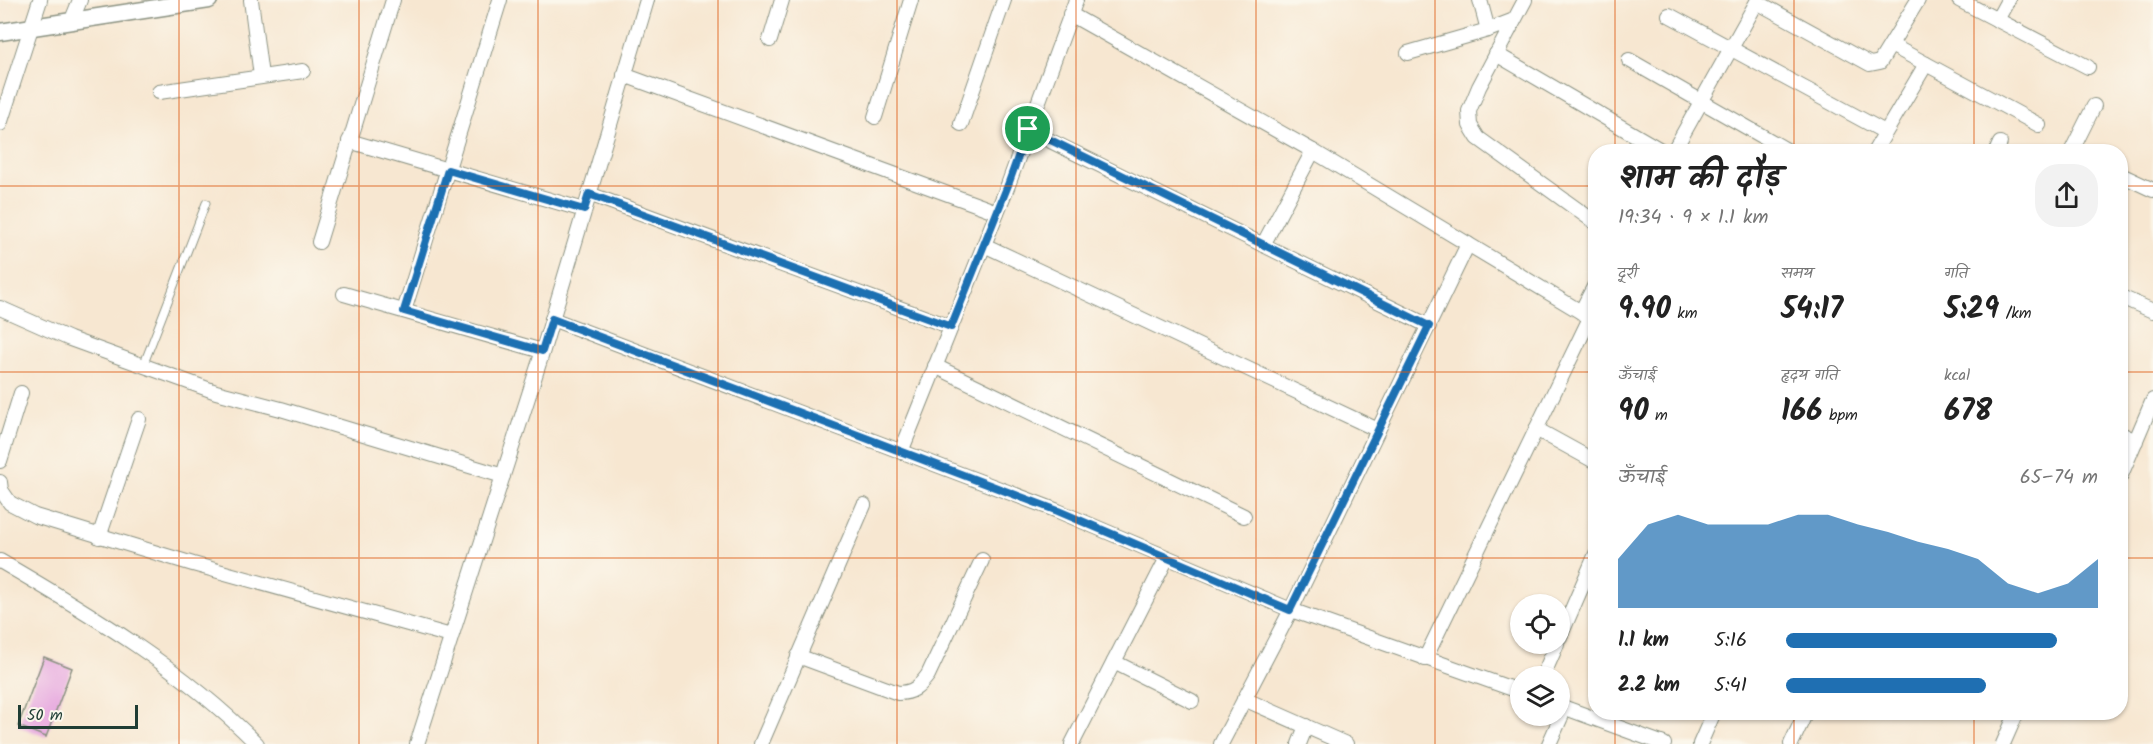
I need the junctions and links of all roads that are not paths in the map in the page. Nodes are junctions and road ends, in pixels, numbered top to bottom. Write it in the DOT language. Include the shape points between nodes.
graph roads {
  1 [pos="40,0"];
  2 [pos="80,0"];
  3 [pos="209,0"];
  4 [pos="251,0"];
  5 [pos="393,0"];
  6 [pos="500,0"];
  7 [pos="647,0"];
  8 [pos="782,0"];
  9 [pos="910,0"];
  10 [pos="1004,0"];
  11 [pos="1076,0"];
  12 [pos="1480,0"];
  13 [pos="1525,0"];
  14 [pos="1918,0"];
  15 [pos="1959,0"];
  16 [pos="2008,0"];
  17 [pos="1758,1"];
  18 [pos="180,3"];
  19 [pos="1070,14"];
  20 [pos="1669,15"];
  21 [pos="1514,20"];
  22 [pos="1997,20"];
  23 [pos="71,22"];
  24 [pos="31,26"];
  25 [pos="1488,30"];
  26 [pos="0,32"];
  27 [pos="770,40"];
  28 [pos="1891,45"];
  29 [pos="1731,50"];
  30 [pos="1408,52"];
  31 [pos="1496,54"];
  32 [pos="1629,60"];
  33 [pos="1926,64"];
  34 [pos="2088,67"];
  35 [pos="303,71"];
  36 [pos="624,75"];
  37 [pos="261,76"];
  38 [pos="159,92"];
  39 [pos="1703,101"];
  40 [pos="2094,106"];
  41 [pos="875,117"];
  42 [pos="0,124"];
  43 [pos="961,124"];
  44 [pos="2039,125"];
  45 [pos="1028,129"];
  46 [pos="1885,132"];
  47 [pos="349,141"];
  48 [pos="1650,144"];
  49 [pos="1678,144"];
  50 [pos="1776,144"];
  51 [pos="1878,144"];
  52 [pos="2075,144"];
  53 [pos="1313,151"];
  54 [pos="448,170"];
  55 [pos="2128,178"];
  56 [pos="2153,190"];
  57 [pos="589,194"];
  58 [pos="206,202"];
  59 [pos="584,210"];
  60 [pos="998,212"];
  61 [pos="1588,217"];
  62 [pos="319,242"];
  63 [pos="1468,244"];
  64 [pos="984,245"];
  65 [pos="1263,245"];
  66 [pos="344,294"];
  67 [pos="2128,300"];
  68 [pos="0,308"];
  69 [pos="404,311"];
  70 [pos="2153,311"];
  71 [pos="1588,316"];
  72 [pos="552,319"];
  73 [pos="1588,319"];
  74 [pos="1429,326"];
  75 [pos="951,327"];
  76 [pos="542,351"];
  77 [pos="143,366"];
  78 [pos="935,366"];
  79 [pos="21,393"];
  80 [pos="2153,400"];
  81 [pos="139,419"];
  82 [pos="1536,429"];
  83 [pos="1378,430"];
  84 [pos="2128,437"];
  85 [pos="2136,441"];
  86 [pos="901,452"];
  87 [pos="1588,458"];
  88 [pos="2128,460"];
  89 [pos="0,461"];
  90 [pos="503,476"];
  91 [pos="0,482"];
  92 [pos="864,505"];
  93 [pos="1244,516"];
  94 [pos="99,537"];
  95 [pos="1167,558"];
  96 [pos="982,560"];
  97 [pos="0,561"];
  98 [pos="1588,572"];
  99 [pos="1290,610"];
  100 [pos="1570,614"];
  101 [pos="451,636"];
  102 [pos="798,656"];
  103 [pos="1425,659"];
  104 [pos="1114,662"];
  105 [pos="1510,688"];
  106 [pos="1244,699"];
  107 [pos="1191,701"];
  108 [pos="1570,709"];
  109 [pos="1588,713"];
  110 [pos="1609,720"];
  111 [pos="1710,720"];
  112 [pos="1802,720"];
  113 [pos="2014,720"];
  114 [pos="1306,726"];
  115 [pos="1555,726"];
  116 [pos="257,744"];
  117 [pos="417,744"];
  118 [pos="760,744"];
  119 [pos="1072,744"];
  120 [pos="1221,744"];
  121 [pos="1299,744"];
  122 [pos="1346,744"];
  123 [pos="1549,744"];
  124 [pos="1664,744"];
  125 [pos="1700,744"];
  126 [pos="1791,744"];
  127 [pos="2003,744"];
  1 -- 24 [label="street"];
  2 -- 23 [label="street"];
  3 -- 18 [label="street"];
  4 -- 37 [label="street"];
  5 -- 47 [label="street"];
  6 -- 54 [label="street"];
  7 -- 36 [label="street"];
  8 -- 27 [label="street"];
  9 -- 41 [label="street"];
  10 -- 43 [label="street"];
  11 -- 19 [label="street"];
  12 -- 25 [label="street"];
  13 -- 21 [label="street"];
  14 -- 28 [label="street"];
  15 -- 22 [label="street"];
  16 -- 22 [label="street"];
  17 -- 28 [label="street" via="1870,64 1880,62"];
  17 -- 29 [label="street"];
  18 -- 23 [label="street"];
  19 -- 45 [label="street"];
  19 -- 53 [label="street"];
  20 -- 29 [label="street"];
  21 -- 25 [label="street"];
  21 -- 31 [label="street"];
  22 -- 34 [label="street"];
  23 -- 24 [label="street"];
  24 -- 26 [label="street"];
  24 -- 42 [label="street"];
  25 -- 30 [label="street"];
  28 -- 33 [label="street"];
  29 -- 39 [label="street"];
  29 -- 46 [label="street"];
  31 -- 48 [label="street"];
  31 -- 61 [label="street" via="1469,111 1470,125 1478,138"];
  32 -- 39 [label="street"];
  33 -- 44 [label="street"];
  33 -- 46 [label="street"];
  35 -- 37 [label="street"];
  36 -- 57 [label="street"];
  36 -- 60 [label="street"];
  37 -- 38 [label="street"];
  39 -- 49 [label="street"];
  39 -- 50 [label="street"];
  40 -- 52 [label="street"];
  45 -- 60 [label="street"];
  45 -- 65 [label="street"];
  46 -- 51 [label="street"];
  47 -- 54 [label="street"];
  47 -- 62 [label="street"];
  53 -- 63 [label="street"];
  53 -- 65 [label="street"];
  54 -- 59 [label="street"];
  54 -- 69 [label="street"];
  55 -- 56 [label="street"];
  57 -- 59 [label="street"];
  57 -- 75 [label="street"];
  58 -- 77 [label="lane"];
  59 -- 72 [label="street"];
  60 -- 64 [label="street"];
  63 -- 71 [label="street"];
  63 -- 74 [label="street"];
  64 -- 75 [label="street"];
  64 -- 83 [label="street"];
  65 -- 74 [label="street"];
  66 -- 69 [label="street"];
  67 -- 70 [label="street"];
  68 -- 77 [label="street"];
  69 -- 76 [label="street"];
  72 -- 76 [label="street"];
  72 -- 86 [label="street"];
  73 -- 82 [label="street"];
  74 -- 83 [label="street"];
  75 -- 78 [label="street"];
  76 -- 90 [label="street"];
  77 -- 90 [label="street" via="216,392"];
  78 -- 86 [label="street"];
  78 -- 93 [label="street"];
  79 -- 89 [label="street"];
  80 -- 85 [label="street"];
  81 -- 94 [label="street"];
  82 -- 87 [label="street"];
  82 -- 103 [label="street"];
  83 -- 99 [label="street"];
  84 -- 85 [label="street"];
  85 -- 88 [label="street"];
  86 -- 95 [label="street" via="1058,511"];
  90 -- 101 [label="street"];
  91 -- 94 [label="street" via="10,502 34,516"];
  92 -- 102 [label="street"];
  94 -- 101 [label="street"];
  95 -- 99 [label="street"];
  95 -- 104 [label="street"];
  96 -- 102 [label="street" via="928,675 910,693 898,693"];
  97 -- 116 [label="street" via="176,673"];
  98 -- 100 [label="street"];
  99 -- 103 [label="street"];
  99 -- 106 [label="street"];
  101 -- 117 [label="street"];
  102 -- 118 [label="street"];
  103 -- 105 [label="street"];
  104 -- 107 [label="street"];
  104 -- 119 [label="street"];
  106 -- 114 [label="street"];
  106 -- 120 [label="street"];
  108 -- 109 [label="street"];
  110 -- 124 [label="street"];
  111 -- 125 [label="street"];
  112 -- 126 [label="street"];
  113 -- 127 [label="street"];
  114 -- 121 [label="street"];
  114 -- 122 [label="street"];
  115 -- 123 [label="street"];
}
